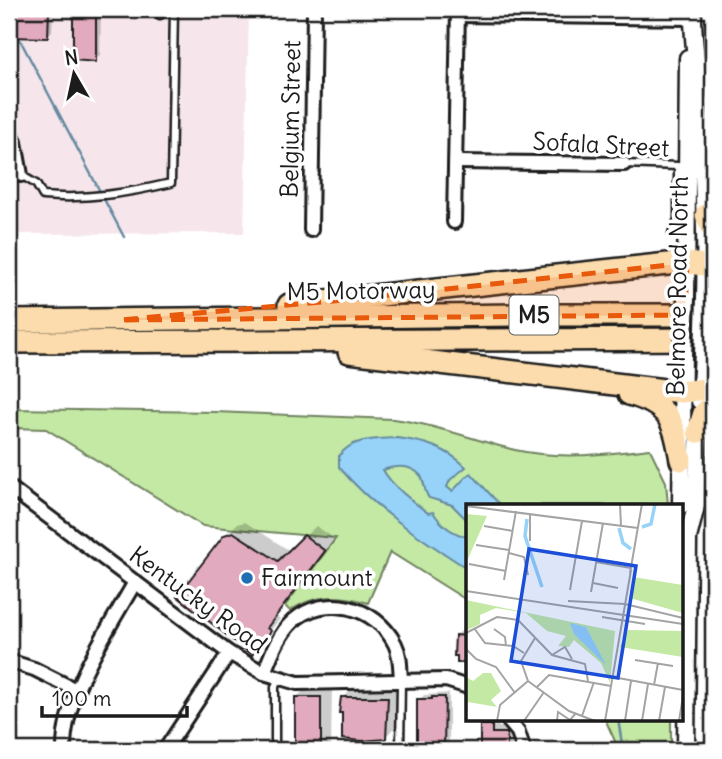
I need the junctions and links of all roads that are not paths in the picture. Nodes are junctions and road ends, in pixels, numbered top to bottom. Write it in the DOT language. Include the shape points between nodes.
graph roads {
  1 [pos="174,9"];
  2 [pos="314,9"];
  3 [pos="458,12"];
  4 [pos="693,13"];
  5 [pos="692,35"];
  6 [pos="698,96"];
  7 [pos="713,106"];
  8 [pos="9,130"];
  9 [pos="456,162"];
  10 [pos="624,164"];
  11 [pos="21,175"];
  12 [pos="454,222"];
  13 [pos="709,222"];
  14 [pos="311,230"];
  15 [pos="672,234"];
  16 [pos="702,264"];
  17 [pos="709,307"];
  18 [pos="120,320"];
  19 [pos="9,321"];
  20 [pos="9,342"];
  21 [pos="175,342"];
  22 [pos="708,347"];
  23 [pos="556,378"];
  24 [pos="702,393"];
  25 [pos="698,432"];
  26 [pos="681,460"];
  27 [pos="9,487"];
  28 [pos="681,504"];
  29 [pos="684,521"];
  30 [pos="688,538"];
  31 [pos="135,582"];
  32 [pos="229,653"];
  33 [pos="9,661"];
  34 [pos="264,673"];
  35 [pos="278,679"];
  36 [pos="401,681"];
  37 [pos="466,686"];
  38 [pos="76,690"];
  39 [pos="509,720"];
  40 [pos="64,750"];
  41 [pos="165,750"];
  42 [pos="275,750"];
  43 [pos="400,750"];
  44 [pos="524,750"];
  45 [pos="686,750"];
  1 -- 11 [label="lane" via="171,183 75,199 43,196 36,184"];
  2 -- 14 [label="street, Belgium Street"];
  3 -- 4 [label="street"];
  3 -- 9 [label="street"];
  4 -- 5 [label="main road, Belmore Road North"];
  5 -- 6 [label="main road, Belmore Road North"];
  5 -- 16 [label="main road, Belmore Road North" via="687,81"];
  6 -- 7 [label="lane"];
  6 -- 13 [label="main road, Belmore Road North"];
  8 -- 11 [label="street"];
  9 -- 10 [label="street, Sofala Street"];
  9 -- 12 [label="street"];
  10 -- 15 [label="lane, Sofala Street" via="678,166 678,219"];
  13 -- 16 [label="main road, Belmore Road North"];
  16 -- 17 [label="main road, Belmore Road North"];
  16 -- 18 [label="highway"];
  16 -- 24 [label="main road, Belmore Road North, bridge" via="686,299 683,354"];
  17 -- 18 [label="highway, M5 Motorway / M5"];
  17 -- 22 [label="main road, Belmore Road North, bridge"];
  18 -- 19 [label="highway, M5 Motorway / M5"];
  20 -- 21 [label="highway, M5 Motorway / M5"];
  21 -- 22 [label="highway, M5 Motorway / M5"];
  21 -- 23 [label="highway" via="387,356"];
  22 -- 24 [label="main road, Belmore Road North"];
  23 -- 24 [label="highway"];
  23 -- 26 [label="highway" via="637,396 663,409 673,424"];
  24 -- 25 [label="highway" via="704,413"];
  24 -- 26 [label="main road, Belmore Road North"];
  25 -- 30 [label="main road, Belmore Road North" via="696,506"];
  26 -- 28 [label="main road, Belmore Road North"];
  27 -- 31 [label="street, Kentucky Road"];
  29 -- 30 [label="main road, Belmore Road North"];
  30 -- 45 [label="main road, Belmore Road North"];
  31 -- 32 [label="street, Kentucky Road"];
  31 -- 38 [label="street"];
  32 -- 34 [label="street, Kentucky Road"];
  32 -- 41 [label="street"];
  33 -- 38 [label="street" via="34,668"];
  34 -- 35 [label="street, Kentucky Road"];
  34 -- 36 [label="street" via="281,635 296,619 320,607 340,606 362,611 384,628 398,652"];
  35 -- 36 [label="street, Kentucky Road"];
  35 -- 42 [label="lane"];
  36 -- 37 [label="street, Kentucky Road" via="446,680"];
  36 -- 43 [label="lane"];
  38 -- 40 [label="street" via="65,724"];
  39 -- 44 [label="street"];
}
